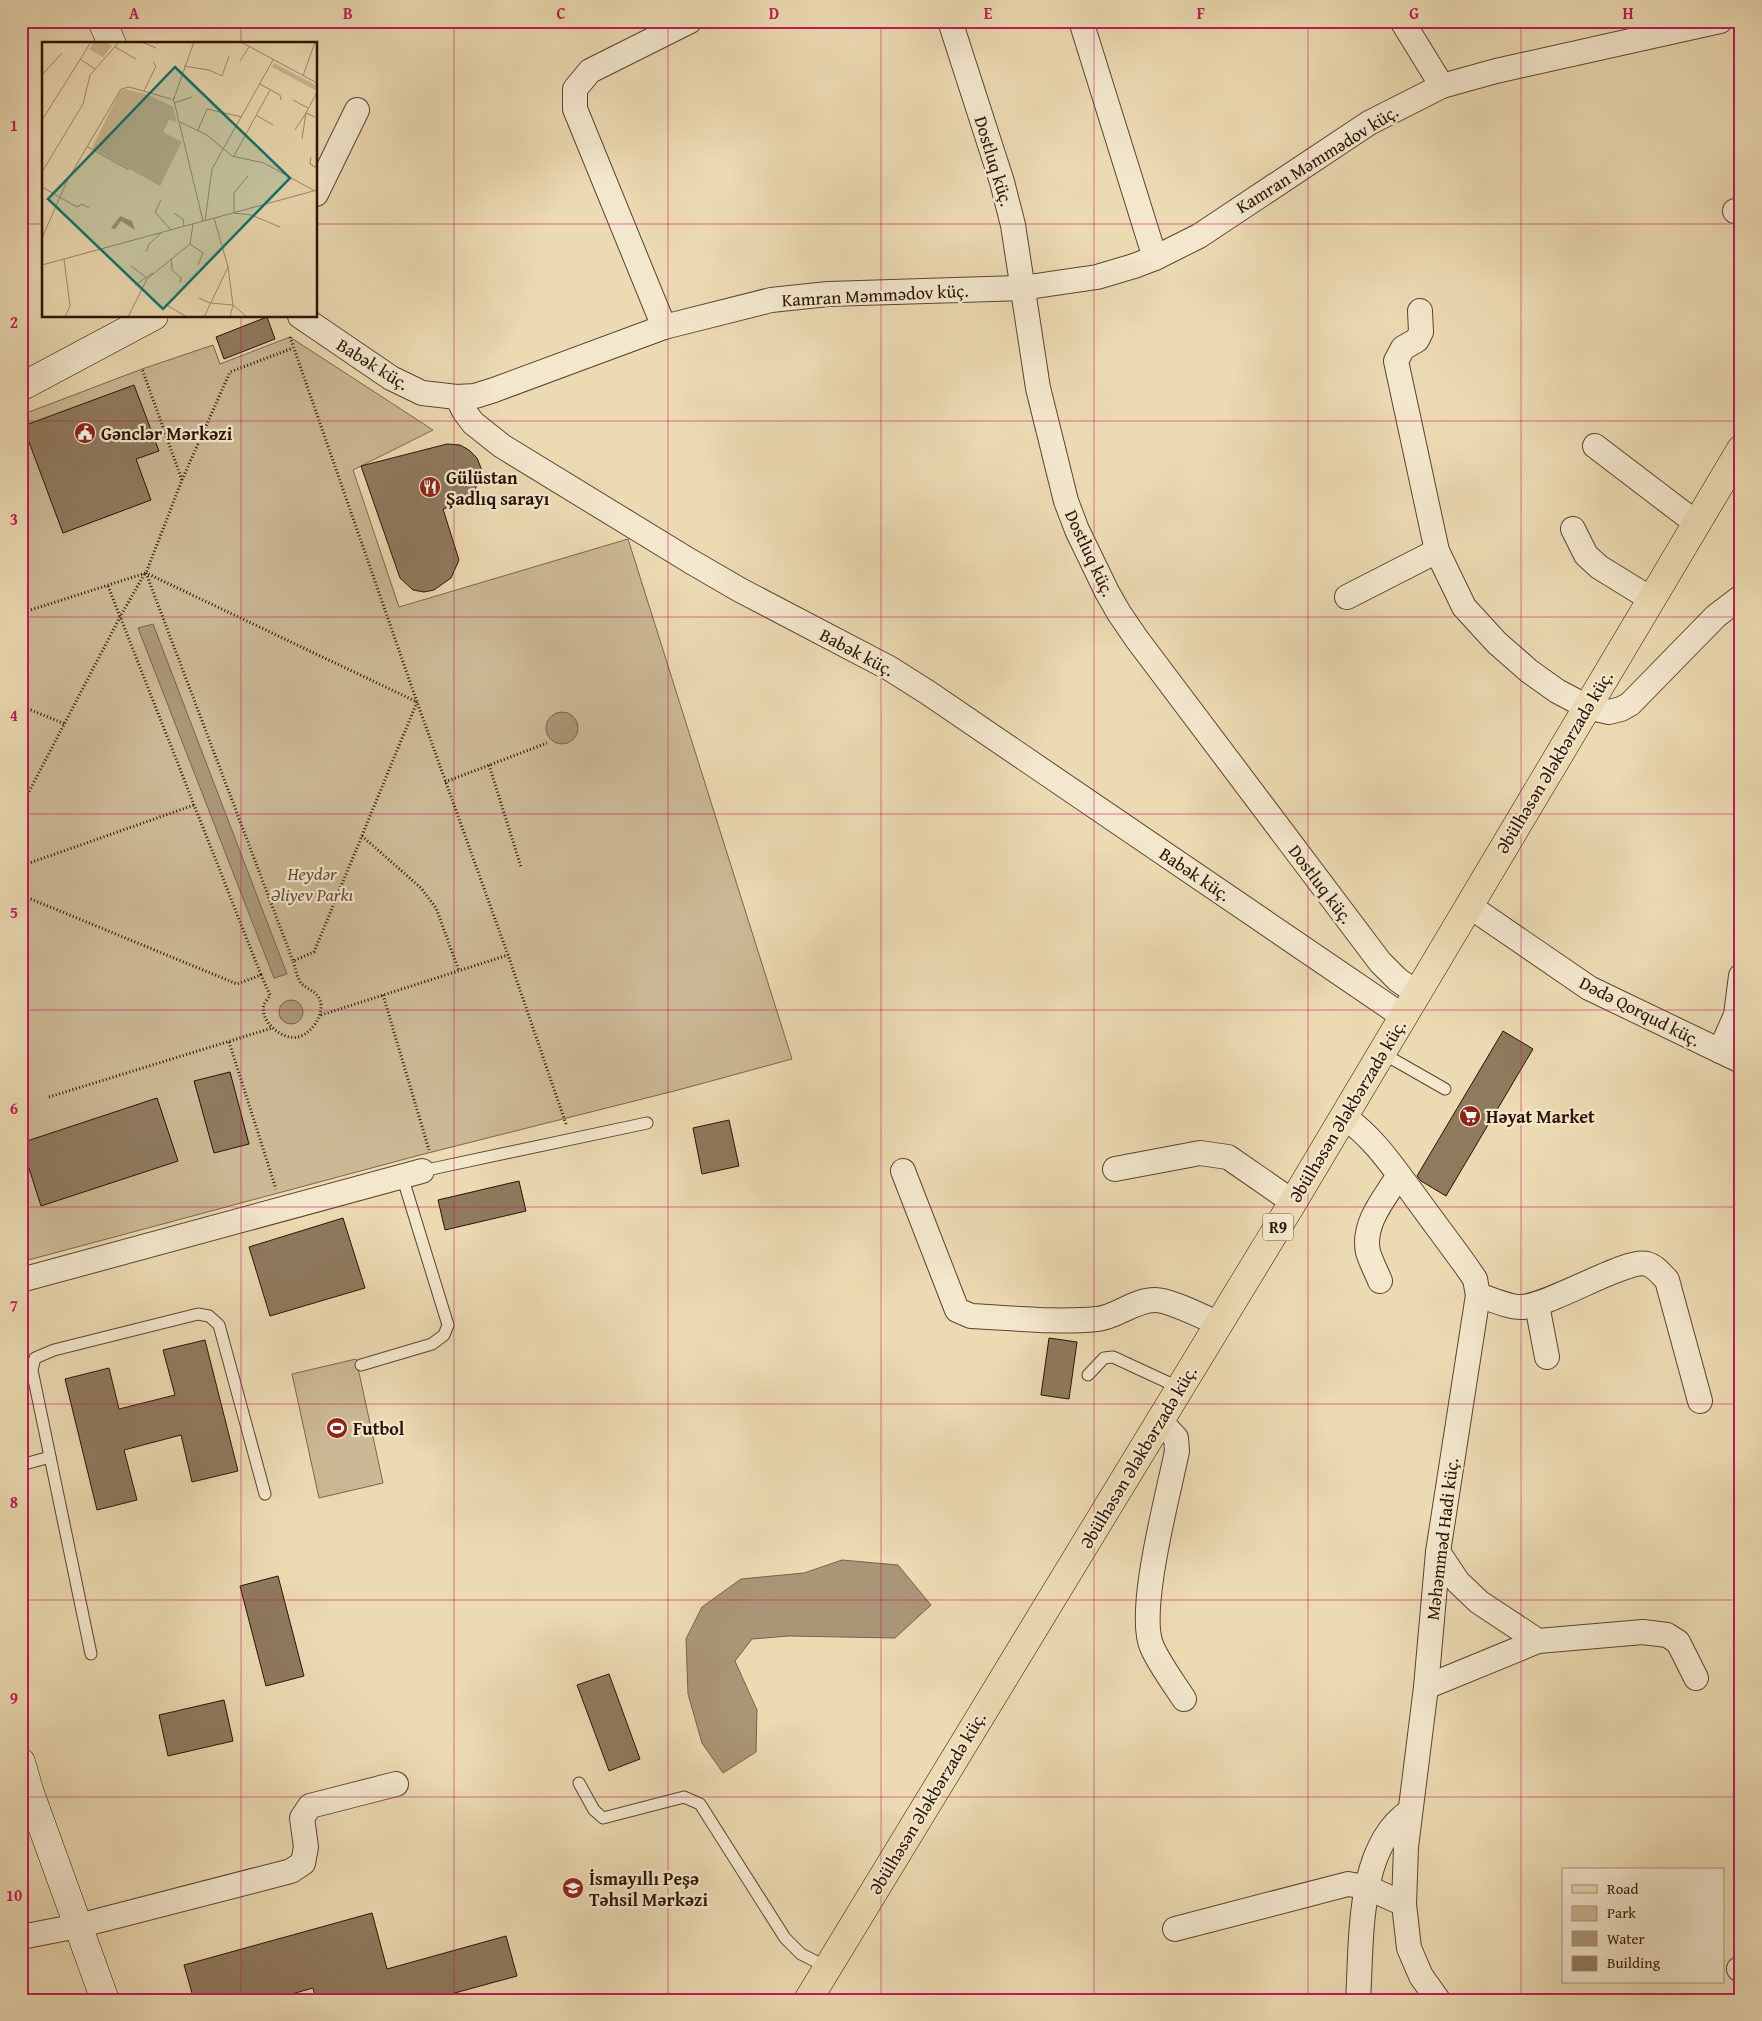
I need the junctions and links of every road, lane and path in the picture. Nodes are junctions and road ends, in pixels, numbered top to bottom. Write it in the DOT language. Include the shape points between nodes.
graph roads {
  1 [pos="102,21"];
  2 [pos="690,21"];
  3 [pos="950,21"];
  4 [pos="1081,21"];
  5 [pos="1402,21"];
  6 [pos="1720,21"];
  7 [pos="111,42"];
  8 [pos="1442,86"];
  9 [pos="357,110"];
  10 [pos="318,190"];
  11 [pos="1155,258"];
  12 [pos="1022,288"];
  13 [pos="1420,311"];
  14 [pos="150,318"];
  15 [pos="295,326"];
  16 [pos="664,327"];
  17 [pos="293,348"];
  18 [pos="142,369"];
  19 [pos="21,387"];
  20 [pos="457,397"];
  21 [pos="1595,446"];
  22 [pos="1741,449"];
  23 [pos="182,480"];
  24 [pos="1696,523"];
  25 [pos="1573,529"];
  26 [pos="1437,551"];
  27 [pos="146,572"];
  28 [pos="108,586"];
  29 [pos="1347,597"];
  30 [pos="1741,597"];
  31 [pos="1652,599"];
  32 [pos="21,613"];
  33 [pos="120,617"];
  34 [pos="417,702"];
  35 [pos="21,706"];
  36 [pos="1587,707"];
  37 [pos="65,724"];
  38 [pos="547,743"];
  39 [pos="489,765"];
  40 [pos="445,782"];
  41 [pos="194,805"];
  42 [pos="21,807"];
  43 [pos="362,836"];
  44 [pos="21,866"];
  45 [pos="522,868"];
  46 [pos="21,895"];
  47 [pos="1468,905"];
  48 [pos="508,955"];
  49 [pos="293,961"];
  50 [pos="459,971"];
  51 [pos="261,975"];
  52 [pos="1741,976"];
  53 [pos="1417,993"];
  54 [pos="383,995"];
  55 [pos="21,1008"];
  56 [pos="23,1013"];
  57 [pos="321,1015"];
  58 [pos="1404,1017"];
  59 [pos="272,1028"];
  60 [pos="229,1042"];
  61 [pos="1382,1053"];
  62 [pos="1730,1056"];
  63 [pos="1445,1089"];
  64 [pos="50,1096"];
  65 [pos="1344,1117"];
  66 [pos="647,1123"];
  67 [pos="571,1139"];
  68 [pos="1115,1169"];
  69 [pos="903,1170"];
  70 [pos="420,1172"];
  71 [pos="1400,1175"];
  72 [pos="1293,1202"];
  73 [pos="282,1209"];
  74 [pos="21,1280"];
  75 [pos="1380,1281"];
  76 [pos="1478,1295"];
  77 [pos="1537,1305"];
  78 [pos="1219,1324"];
  79 [pos="1547,1357"];
  80 [pos="361,1365"];
  81 [pos="1088,1375"];
  82 [pos="1180,1388"];
  83 [pos="1700,1401"];
  84 [pos="1160,1422"];
  85 [pos="50,1458"];
  86 [pos="21,1465"];
  87 [pos="265,1494"];
  88 [pos="1438,1552"];
  89 [pos="1538,1641"];
  90 [pos="91,1654"];
  91 [pos="1696,1678"];
  92 [pos="1426,1687"];
  93 [pos="1184,1699"];
  94 [pos="21,1762"];
  95 [pos="578,1783"];
  96 [pos="396,1784"];
  97 [pos="1410,1811"];
  98 [pos="1366,1886"];
  99 [pos="1404,1904"];
  100 [pos="78,1926"];
  101 [pos="1175,1929"];
  102 [pos="21,1937"];
  103 [pos="827,1967"];
  104 [pos="106,2000"];
  105 [pos="808,2000"];
  106 [pos="1358,2000"];
  107 [pos="1438,2000"];
  1 -- 7 [label="street"];
  2 -- 16 [label="street" via="590,71 575,89 575,109"];
  3 -- 12 [label="street, Dostluq küç." via="1002,182 1013,225"];
  4 -- 11 [label="street"];
  5 -- 8 [label="street"];
  6 -- 8 [label="street, Kamran Məmmədov küç."];
  8 -- 11 [label="street, Kamran Məmmədov küç." via="1369,123 1199,236"];
  9 -- 10 [label="street"];
  11 -- 12 [label="street, Kamran Məmmədov küç." via="1097,276"];
  12 -- 16 [label="street, Kamran Məmmədov küç." via="828,294 771,300"];
  12 -- 53 [label="street, Dostluq küç." via="1038,388 1066,500 1118,613 1380,962"];
  13 -- 26 [label="street" via="1421,332 1417,340 1403,348 1396,362"];
  14 -- 19 [label="street"];
  15 -- 17 [label="path"];
  15 -- 20 [label="street, Babək küç." via="422,393"];
  16 -- 20 [label="street, Kamran Məmmədov küç." via="494,390"];
  17 -- 23 [label="path" via="230,372"];
  17 -- 34 [label="path"];
  18 -- 23 [label="path"];
  20 -- 58 [label="street, Babək küç." via="473,422 502,446 740,590 927,692"];
  21 -- 24 [label="street"];
  22 -- 24 [label="main road, Əbülhəsən Ələkbərzadə küç. / R9"];
  23 -- 27 [label="path"];
  24 -- 31 [label="main road, Əbülhəsən Ələkbərzadə küç. / R9"];
  25 -- 31 [label="street" via="1586,555 1599,567"];
  26 -- 29 [label="street"];
  26 -- 36 [label="street" via="1464,607 1497,643 1557,691"];
  27 -- 28 [label="path"];
  27 -- 33 [label="path"];
  27 -- 34 [label="path"];
  27 -- 49 [label="path"];
  28 -- 32 [label="path"];
  28 -- 33 [label="path"];
  30 -- 36 [label="street" via="1716,616 1630,704 1609,712"];
  31 -- 36 [label="main road, Əbülhəsən Ələkbərzadə küç. / R9"];
  33 -- 37 [label="path"];
  33 -- 41 [label="path"];
  34 -- 40 [label="path"];
  34 -- 43 [label="path"];
  35 -- 37 [label="path"];
  36 -- 47 [label="main road, Əbülhəsən Ələkbərzadə küç. / R9"];
  37 -- 42 [label="path"];
  38 -- 39 [label="path"];
  39 -- 40 [label="path"];
  39 -- 45 [label="path"];
  40 -- 48 [label="path"];
  41 -- 44 [label="path"];
  41 -- 51 [label="path"];
  43 -- 49 [label="path" via="314,952"];
  43 -- 50 [label="path" via="421,888 436,908"];
  46 -- 51 [label="path" via="237,984"];
  47 -- 53 [label="main road, Əbülhəsən Ələkbərzadə küç. / R9"];
  47 -- 62 [label="street, Dədə Qorqud küç." via="1588,988"];
  48 -- 50 [label="path"];
  48 -- 67 [label="path"];
  49 -- 57 [label="path" via="301,983 315,992 321,1003"];
  50 -- 54 [label="path"];
  51 -- 59 [label="path" via="270,995 264,1006 264,1017"];
  52 -- 62 [label="street"];
  53 -- 58 [label="main road, Əbülhəsən Ələkbərzadə küç. / R9"];
  54 -- 57 [label="path"];
  54 -- 70 [label="path"];
  55 -- 56 [label="path"];
  57 -- 59 [label="path" via="312,1028 298,1037 286,1037"];
  58 -- 61 [label="main road, Əbülhəsən Ələkbərzadə küç. / R9"];
  59 -- 60 [label="path"];
  60 -- 64 [label="path"];
  60 -- 73 [label="path"];
  61 -- 63 [label="lane"];
  61 -- 65 [label="main road, Əbülhəsən Ələkbərzadə küç. / R9"];
  65 -- 71 [label="street, Məhəmməd Hadi küç." via="1359,1127"];
  65 -- 72 [label="main road, Əbülhəsən Ələkbərzadə küç. / R9"];
  66 -- 67 [label="lane"];
  67 -- 70 [label="lane"];
  68 -- 72 [label="street" via="1200,1153 1228,1157"];
  69 -- 78 [label="street" via="957,1310 971,1316 1100,1319 1142,1302 1156,1300"];
  70 -- 73 [label="street"];
  70 -- 80 [label="lane" via="448,1325 444,1335 432,1344"];
  71 -- 75 [label="street" via="1369,1224 1368,1252"];
  71 -- 76 [label="street, Məhəmməd Hadi küç." via="1466,1266"];
  72 -- 78 [label="main road, Əbülhəsən Ələkbərzadə küç. / R9"];
  73 -- 74 [label="street"];
  76 -- 77 [label="street" via="1519,1308"];
  76 -- 88 [label="street, Məhəmməd Hadi küç."];
  77 -- 79 [label="street"];
  77 -- 83 [label="street" via="1628,1266 1646,1263 1658,1270 1672,1292"];
  78 -- 82 [label="main road, Əbülhəsən Ələkbərzadə küç. / R9"];
  81 -- 82 [label="lane" via="1104,1358 1114,1357"];
  82 -- 84 [label="main road, Əbülhəsən Ələkbərzadə küç. / R9"];
  84 -- 93 [label="street" via="1176,1438 1177,1452 1147,1610 1151,1645"];
  84 -- 103 [label="main road, Əbülhəsən Ələkbərzadə küç. / R9"];
  85 -- 86 [label="lane"];
  85 -- 87 [label="lane" via="32,1370 35,1358 54,1350 198,1314 209,1316 219,1324"];
  85 -- 90 [label="lane"];
  88 -- 89 [label="street" via="1458,1582 1480,1602"];
  88 -- 92 [label="street, Məhəmməd Hadi küç."];
  89 -- 91 [label="street" via="1643,1632 1667,1635 1678,1642"];
  89 -- 92 [label="street"];
  92 -- 97 [label="street, Məhəmməd Hadi küç."];
  94 -- 100 [label="street"];
  95 -- 103 [label="lane" via="594,1810 603,1818 684,1798 700,1804 785,1938 801,1954"];
  96 -- 100 [label="street" via="310,1806 302,1818 306,1847 303,1862 292,1870"];
  97 -- 98 [label="street" via="1390,1829"];
  97 -- 99 [label="street, Məhəmməd Hadi küç."];
  98 -- 99 [label="street"];
  98 -- 101 [label="street" via="1348,1884 1330,1888"];
  98 -- 106 [label="street"];
  99 -- 107 [label="street, Məhəmməd Hadi küç." via="1409,1948 1421,1976"];
  100 -- 102 [label="street"];
  100 -- 104 [label="street"];
  103 -- 105 [label="main road, Əbülhəsən Ələkbərzadə küç. / R9"];
}
